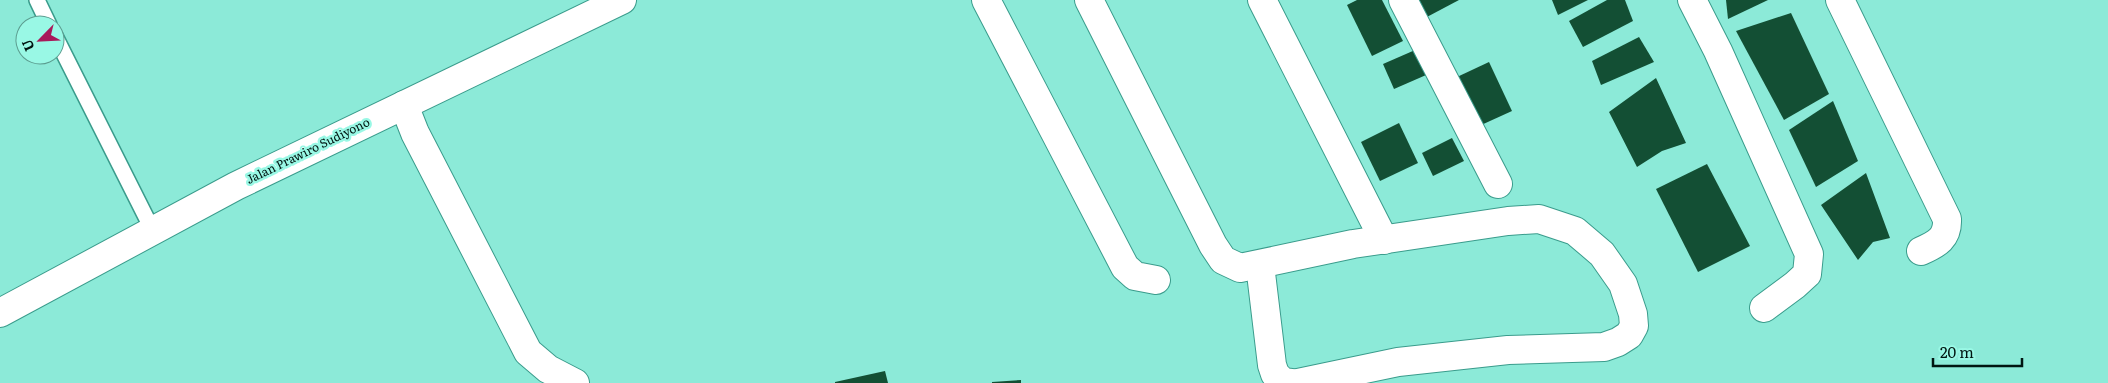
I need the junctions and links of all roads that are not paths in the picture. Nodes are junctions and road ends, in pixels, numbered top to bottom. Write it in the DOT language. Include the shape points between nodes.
graph roads {
  1 [pos="37,0"];
  2 [pos="622,0"];
  3 [pos="986,0"];
  4 [pos="1089,0"];
  5 [pos="1262,0"];
  6 [pos="1403,0"];
  7 [pos="1692,0"];
  8 [pos="1840,0"];
  9 [pos="45,15"];
  10 [pos="65,56"];
  11 [pos="404,105"];
  12 [pos="1498,184"];
  13 [pos="153,231"];
  14 [pos="1384,240"];
  15 [pos="1921,251"];
  16 [pos="1260,265"];
  17 [pos="1156,280"];
  18 [pos="1764,308"];
  19 [pos="0,313"];
  20 [pos="575,383"];
  21 [pos="1291,383"];
  22 [pos="1298,383"];
  1 -- 9 [label="lane"];
  2 -- 11 [label="street, Jalan Prawiro Sudiyono"];
  3 -- 17 [label="street" via="1125,267 1135,276"];
  4 -- 16 [label="street" via="1223,260 1240,268"];
  5 -- 14 [label="street"];
  6 -- 12 [label="street"];
  7 -- 18 [label="street" via="1809,254 1807,274"];
  8 -- 15 [label="street" via="1944,209 1948,228 1944,237"];
  10 -- 13 [label="lane"];
  11 -- 13 [label="street, Jalan Prawiro Sudiyono" via="236,186"];
  11 -- 20 [label="street" via="415,133 524,344 538,362"];
  13 -- 19 [label="street, Jalan Prawiro Sudiyono"];
  14 -- 16 [label="street"];
  14 -- 22 [label="street" via="1539,219 1575,231 1602,254 1623,284 1634,326 1618,342 1604,347 1508,350 1408,361"];
  16 -- 21 [label="street" via="1272,365 1283,382"];
}
